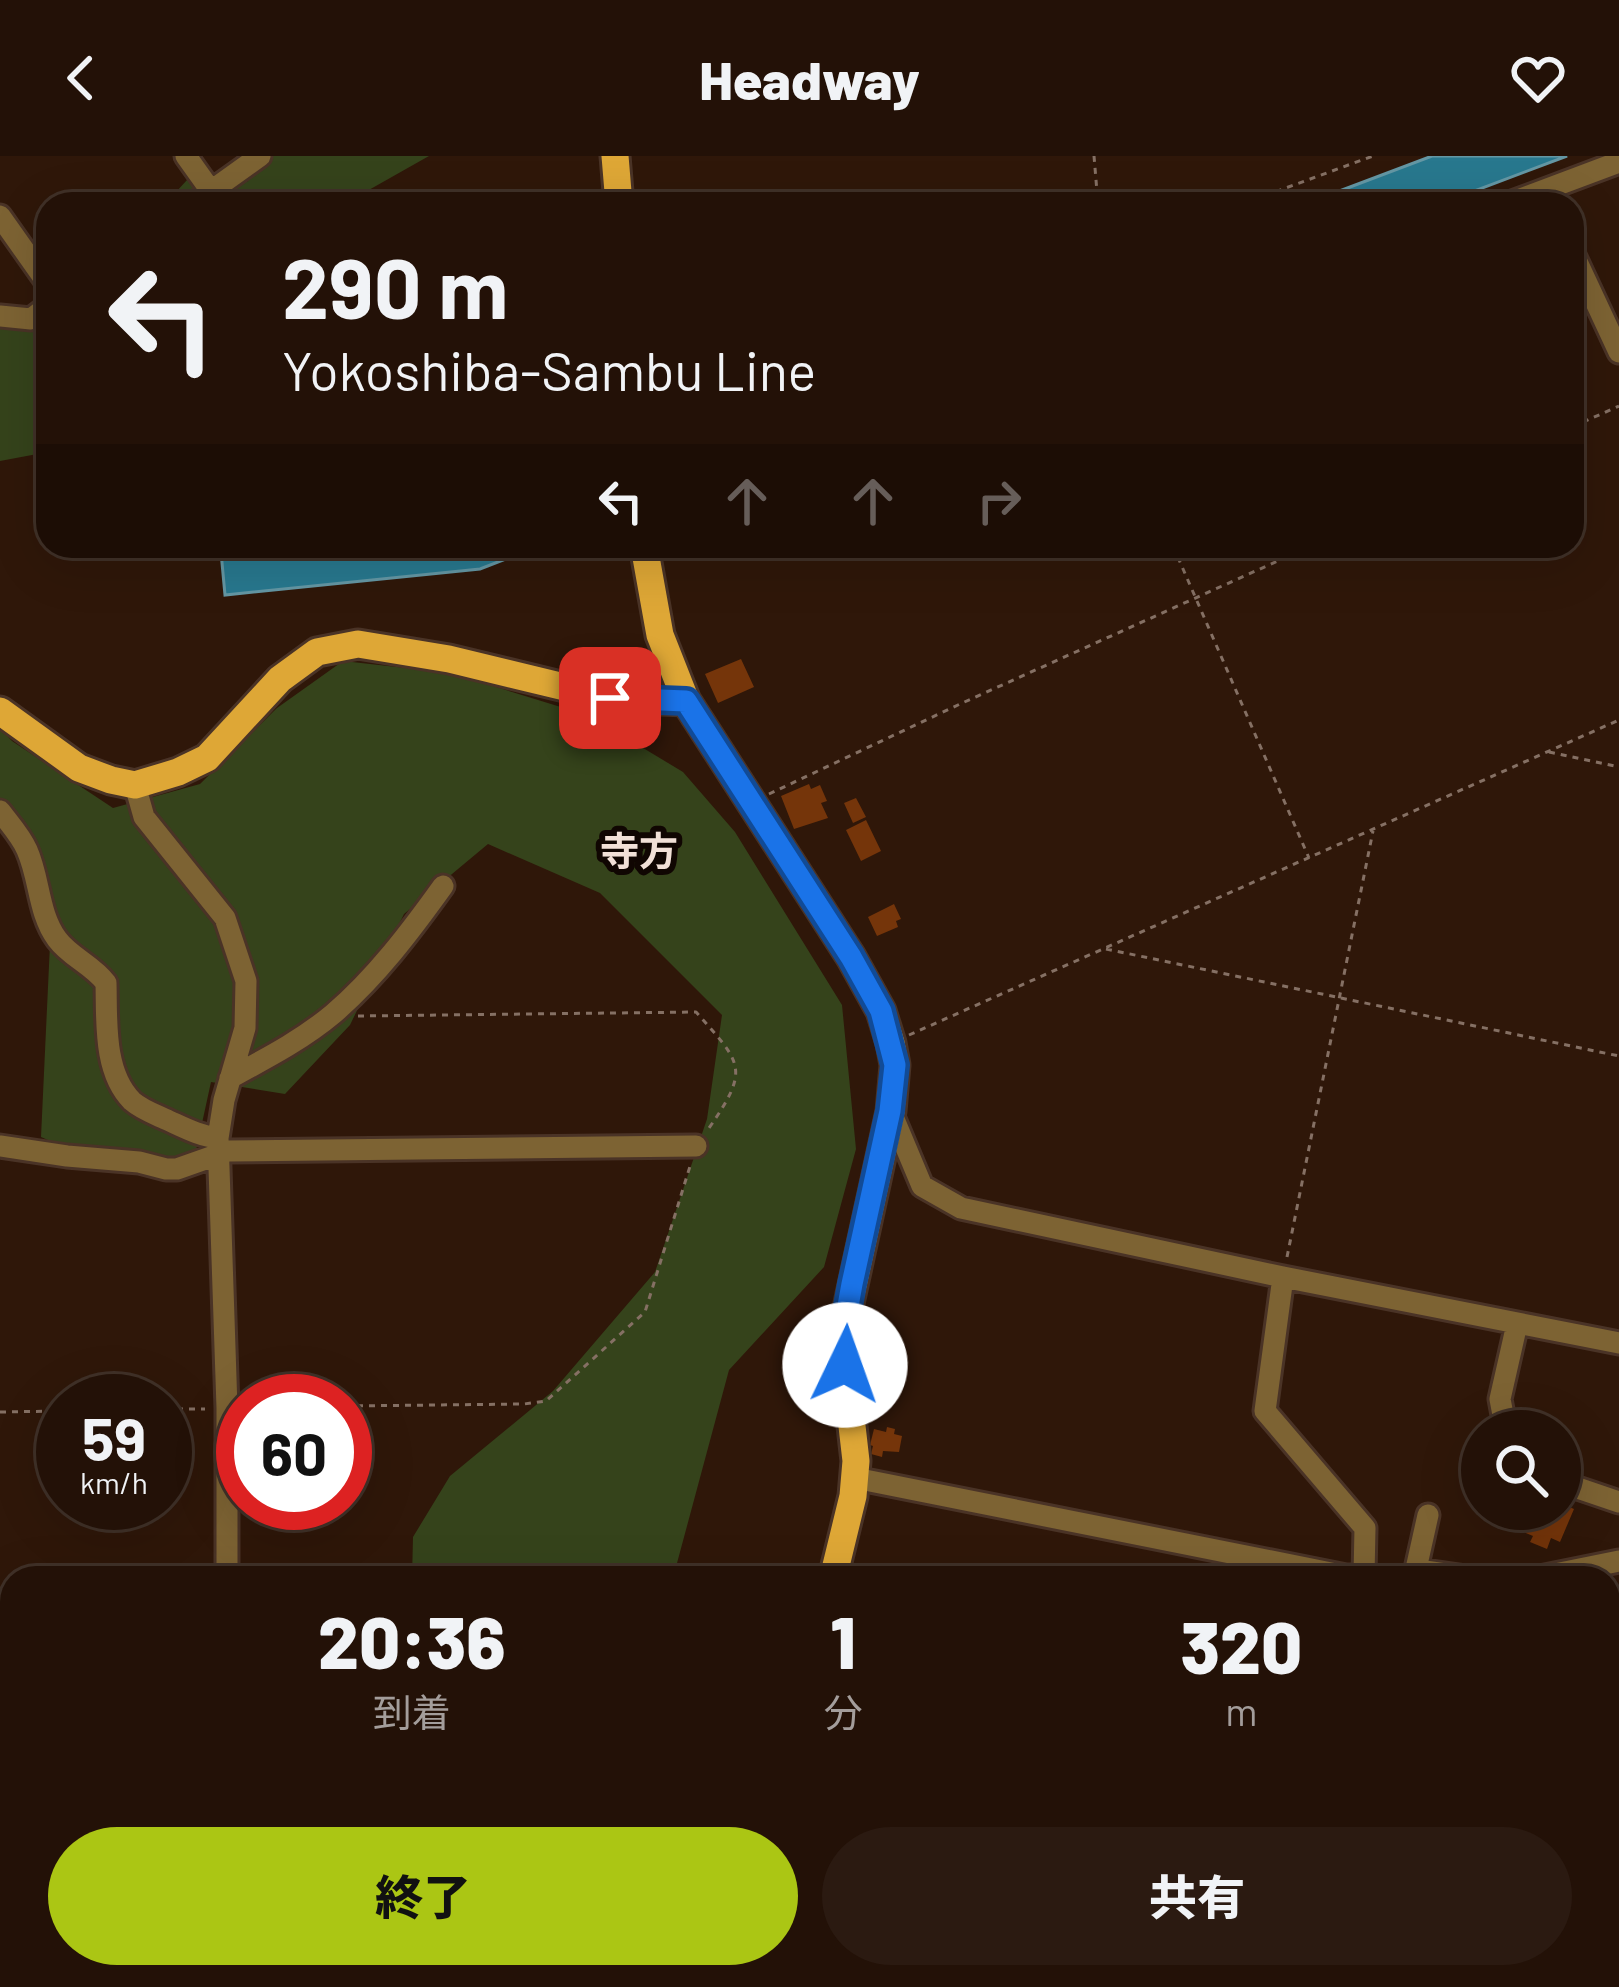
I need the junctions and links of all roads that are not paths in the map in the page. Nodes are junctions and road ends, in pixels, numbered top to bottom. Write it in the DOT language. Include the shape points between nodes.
graph roads {
  1 [pos="186,156"];
  2 [pos="260,156"];
  3 [pos="616,156"];
  4 [pos="1619,162"];
  5 [pos="200,192"];
  6 [pos="210,192"];
  7 [pos="618,192"];
  8 [pos="1557,192"];
  9 [pos="0,216"];
  10 [pos="36,267"];
  11 [pos="1584,277"];
  12 [pos="36,315"];
  13 [pos="0,316"];
  14 [pos="1619,352"];
  15 [pos="646,558"];
  16 [pos="686,701"];
  17 [pos="0,711"];
  18 [pos="136,785"];
  19 [pos="0,812"];
  20 [pos="442,886"];
  21 [pos="230,1078"];
  22 [pos="890,1111"];
  23 [pos="0,1146"];
  24 [pos="219,1146"];
  25 [pos="696,1146"];
  26 [pos="1283,1276"];
  27 [pos="1517,1324"];
  28 [pos="1619,1343"];
  29 [pos="1502,1410"];
  30 [pos="855,1478"];
  31 [pos="1581,1489"];
  32 [pos="1619,1502"];
  33 [pos="1428,1515"];
  34 [pos="227,1566"];
  35 [pos="836,1566"];
  36 [pos="1298,1566"];
  37 [pos="1366,1566"];
  38 [pos="1418,1566"];
  1 -- 5 [label="street"];
  2 -- 6 [label="street"];
  3 -- 7 [label="main road"];
  4 -- 8 [label="street"];
  9 -- 10 [label="street"];
  11 -- 14 [label="street"];
  12 -- 13 [label="street"];
  15 -- 16 [label="main road" via="660,635"];
  16 -- 18 [label="main road" via="610,698 358,644 316,652 207,758"];
  16 -- 22 [label="main road" via="881,1011 895,1065"];
  17 -- 18 [label="main road" via="79,768"];
  18 -- 21 [label="street" via="144,818 225,917 246,981 245,1028"];
  19 -- 24 [label="street" via="26,848 56,938 106,983 119,1083 150,1112"];
  20 -- 21 [label="street" via="361,988"];
  21 -- 24 [label="street"];
  22 -- 26 [label="street" via="922,1186 961,1208"];
  22 -- 30 [label="main road" via="846,1317"];
  23 -- 24 [label="street" via="177,1169"];
  24 -- 25 [label="street"];
  24 -- 34 [label="street"];
  26 -- 27 [label="street"];
  26 -- 37 [label="street" via="1265,1411 1365,1528"];
  27 -- 28 [label="street"];
  27 -- 29 [label="street"];
  30 -- 35 [label="main road"];
  30 -- 36 [label="street"];
  31 -- 32 [label="street"];
  33 -- 38 [label="street"];
}
